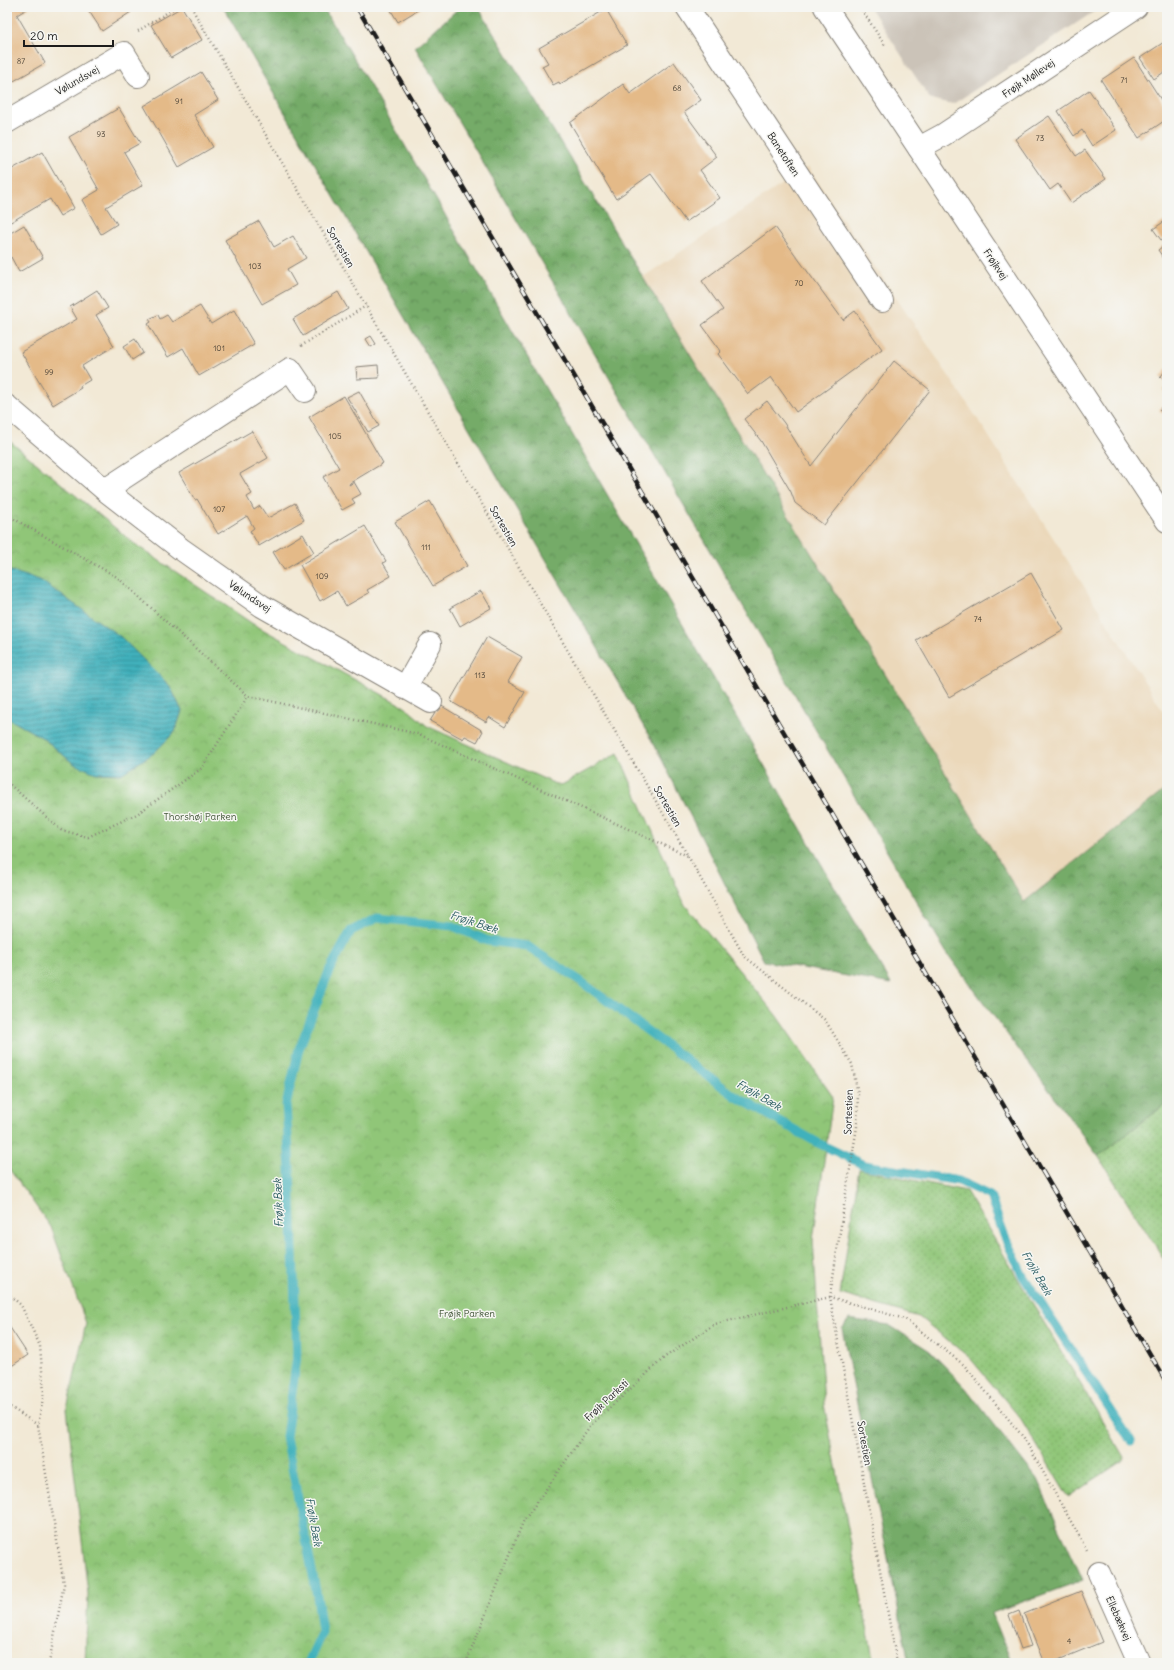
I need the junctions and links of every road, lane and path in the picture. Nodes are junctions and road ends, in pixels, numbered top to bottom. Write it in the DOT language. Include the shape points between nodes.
graph roads {
  1 [pos="176,7"];
  2 [pos="191,7"];
  3 [pos="687,7"];
  4 [pos="826,7"];
  5 [pos="1136,7"];
  6 [pos="124,53"];
  7 [pos="138,76"];
  8 [pos="7,122"];
  9 [pos="919,148"];
  10 [pos="882,301"];
  11 [pos="366,306"];
  12 [pos="290,369"];
  13 [pos="305,391"];
  14 [pos="7,406"];
  15 [pos="105,490"];
  16 [pos="7,515"];
  17 [pos="1167,521"];
  18 [pos="430,644"];
  19 [pos="405,688"];
  20 [pos="248,696"];
  21 [pos="431,702"];
  22 [pos="7,782"];
  23 [pos="688,856"];
  24 [pos="7,1293"];
  25 [pos="830,1297"];
  26 [pos="7,1405"];
  27 [pos="38,1425"];
  28 [pos="1099,1573"];
  29 [pos="49,1663"];
  30 [pos="466,1663"];
  31 [pos="897,1663"];
  32 [pos="1140,1663"];
  1 -- 6 [label="path" via="135,32"];
  2 -- 11 [label="path, Sortestien"];
  3 -- 10 [label="street, Banetoften"];
  4 -- 9 [label="street, Frøjkvej"];
  5 -- 9 [label="street, Frøjk Møllevej"];
  6 -- 7 [label="street"];
  6 -- 8 [label="street, Vølundsvej"];
  9 -- 17 [label="street, Frøjkvej"];
  11 -- 12 [label="path" via="298,348"];
  11 -- 23 [label="path, Sortestien"];
  12 -- 13 [label="street"];
  12 -- 15 [label="street"];
  14 -- 15 [label="street, Vølundsvej"];
  15 -- 19 [label="street, Vølundsvej" via="181,549 262,606"];
  16 -- 20 [label="path" via="117,577"];
  18 -- 19 [label="street"];
  19 -- 21 [label="street, Vølundsvej"];
  20 -- 22 [label="path" via="202,768 137,814 88,837 61,830"];
  20 -- 23 [label="path" via="418,734"];
  23 -- 25 [label="path, Sortestien" via="744,956 825,1020 852,1064 858,1094 858,1127 844,1199"];
  24 -- 27 [label="path" via="21,1305 40,1346 44,1393"];
  25 -- 28 [label="path" via="905,1319 964,1365 1024,1438"];
  25 -- 30 [label="path, Frøjk Parksti" via="715,1324 665,1357 590,1426 523,1522"];
  25 -- 31 [label="path, Sortestien"];
  26 -- 27 [label="path"];
  27 -- 29 [label="path" via="64,1584"];
  28 -- 32 [label="street, Ellebækvej"];
}
